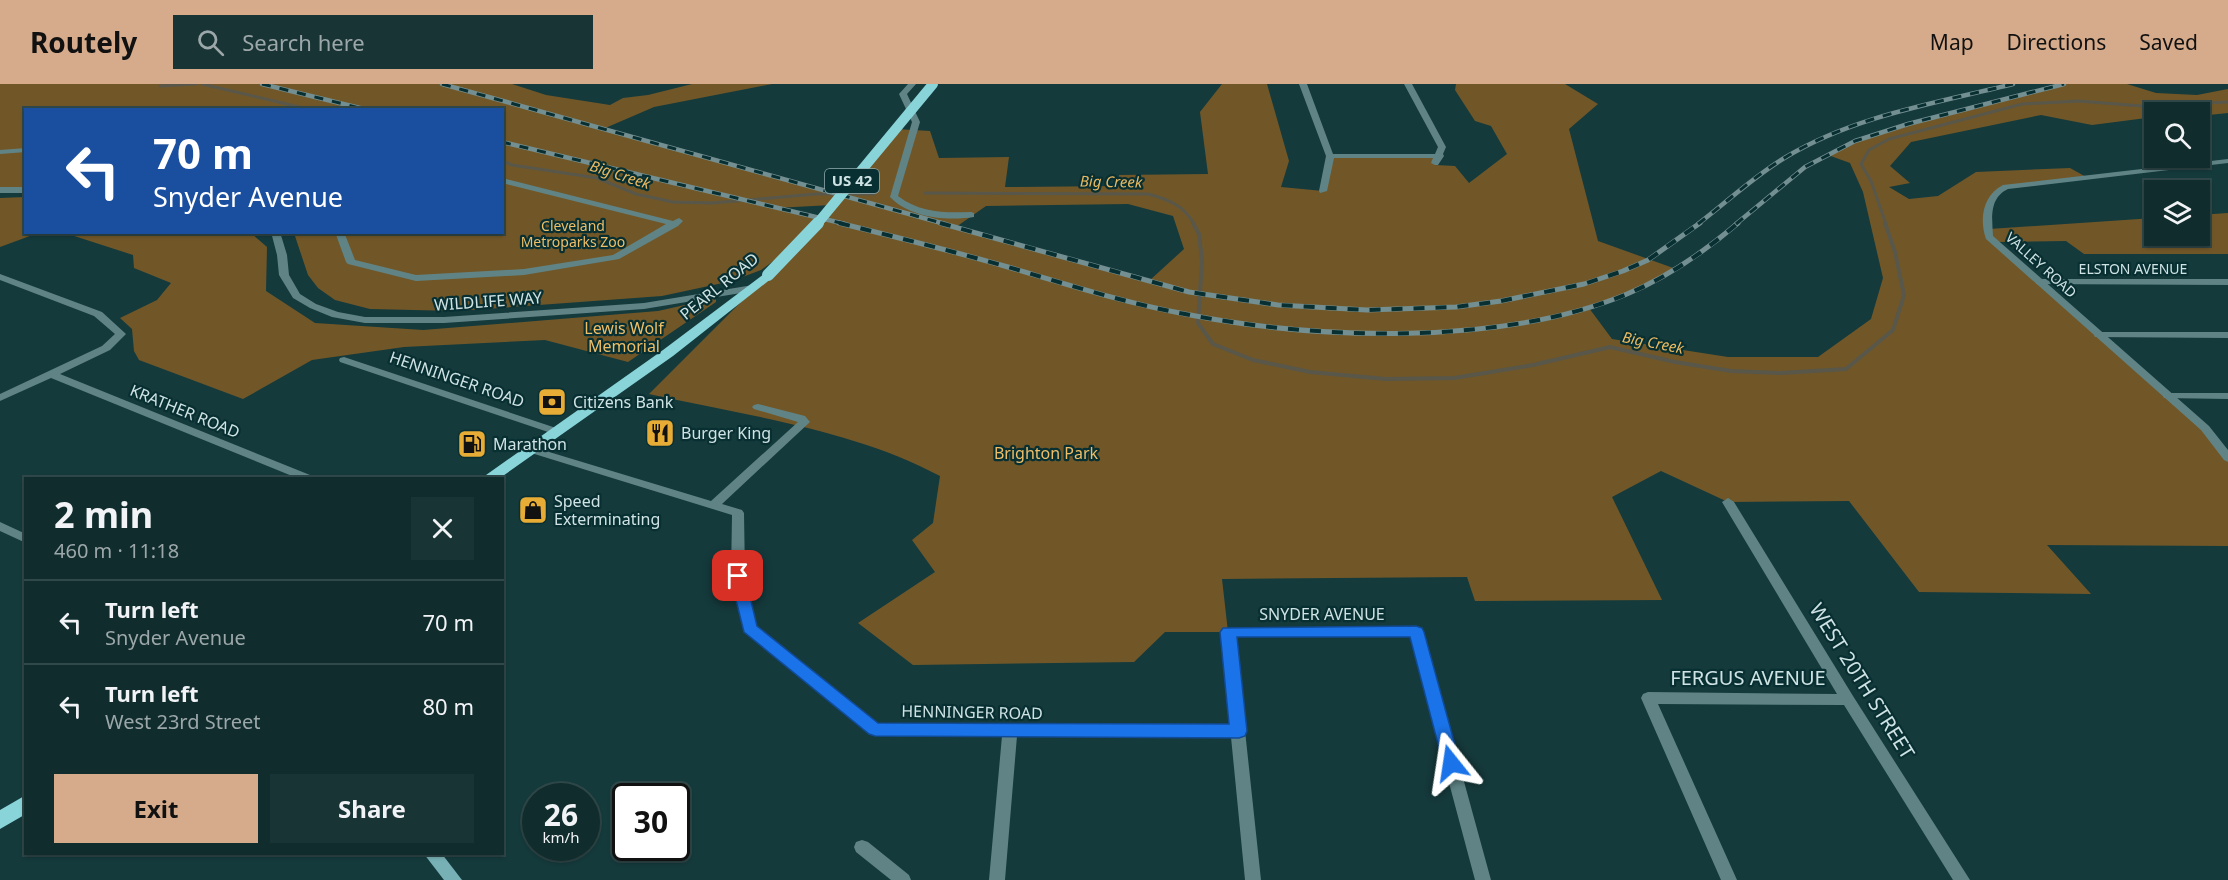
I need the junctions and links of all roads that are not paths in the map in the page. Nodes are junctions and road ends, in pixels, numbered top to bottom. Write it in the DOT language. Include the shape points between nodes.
graph roads {
  1 [pos="912,84"];
  2 [pos="933,84"];
  3 [pos="1303,84"];
  4 [pos="1408,84"];
  5 [pos="24,150"];
  6 [pos="0,152"];
  7 [pos="1330,156"];
  8 [pos="2228,161"];
  9 [pos="504,180"];
  10 [pos="0,190"];
  11 [pos="24,190"];
  12 [pos="1323,191"];
  13 [pos="971,215"];
  14 [pos="276,234"];
  15 [pos="340,234"];
  16 [pos="0,277"];
  17 [pos="2039,282"];
  18 [pos="2228,282"];
  19 [pos="753,288"];
  20 [pos="2099,335"];
  21 [pos="2228,335"];
  22 [pos="344,360"];
  23 [pos="51,375"];
  24 [pos="2168,396"];
  25 [pos="2228,396"];
  26 [pos="0,398"];
  27 [pos="758,407"];
  28 [pos="558,432"];
  29 [pos="532,450"];
  30 [pos="2228,459"];
  31 [pos="304,477"];
  32 [pos="492,477"];
  33 [pos="1728,502"];
  34 [pos="713,505"];
  35 [pos="0,526"];
  36 [pos="24,538"];
  37 [pos="1848,700"];
  38 [pos="1010,731"];
  39 [pos="1239,731"];
  40 [pos="24,804"];
  41 [pos="0,821"];
  42 [pos="862,847"];
  43 [pos="433,855"];
  44 [pos="454,880"];
  45 [pos="903,880"];
  46 [pos="997,880"];
  47 [pos="1253,880"];
  48 [pos="1483,880"];
  49 [pos="1729,880"];
  50 [pos="1962,880"];
  1 -- 13 [label="street" via="903,94 916,122 894,197 911,210 928,214"];
  2 -- 19 [label="main road, PEARL ROAD / US 42, bridge" via="818,223"];
  3 -- 7 [label="street"];
  4 -- 7 [label="street" via="1442,147 1437,160"];
  5 -- 6 [label="street"];
  7 -- 12 [label="street"];
  8 -- 17 [label="street, VALLEY ROAD" via="1995,191 1991,197 1989,237"];
  9 -- 15 [label="street" via="677,223 616,257 589,263 524,272 416,278 351,262"];
  10 -- 11 [label="street"];
  14 -- 19 [label="street, WILDLIFE WAY" via="284,275 296,296 328,312 365,320 444,320 644,306"];
  16 -- 23 [label="street" via="98,314 121,334 106,348"];
  17 -- 18 [label="street, ELSTON AVENUE"];
  17 -- 20 [label="street, VALLEY ROAD"];
  19 -- 28 [label="main road, PEARL ROAD / US 42"];
  20 -- 21 [label="street"];
  20 -- 24 [label="street, VALLEY ROAD"];
  22 -- 28 [label="street, HENNINGER ROAD"];
  23 -- 26 [label="street"];
  23 -- 31 [label="street, KRATHER ROAD"];
  24 -- 25 [label="street"];
  24 -- 30 [label="street, VALLEY ROAD" via="2205,428"];
  27 -- 34 [label="street" via="804,422"];
  28 -- 29 [label="main road, PEARL ROAD / US 42"];
  29 -- 32 [label="main road, PEARL ROAD / US 42"];
  29 -- 34 [label="street, HENNINGER ROAD"];
  33 -- 37 [label="street, WEST 20TH STREET"];
  34 -- 38 [label="street, HENNINGER ROAD" via="738,513 738,576 749,628 875,729"];
  35 -- 36 [label="street"];
  37 -- 49 [label="street, FERGUS AVENUE" via="1648,698"];
  37 -- 50 [label="street, WEST 20TH STREET"];
  38 -- 39 [label="street, HENNINGER ROAD"];
  38 -- 46 [label="street"];
  39 -- 47 [label="street"];
  39 -- 48 [label="street, SNYDER AVENUE" via="1228,632 1416,632"];
  40 -- 41 [label="main road"];
  42 -- 45 [label="street"];
  43 -- 44 [label="main road"];
}
